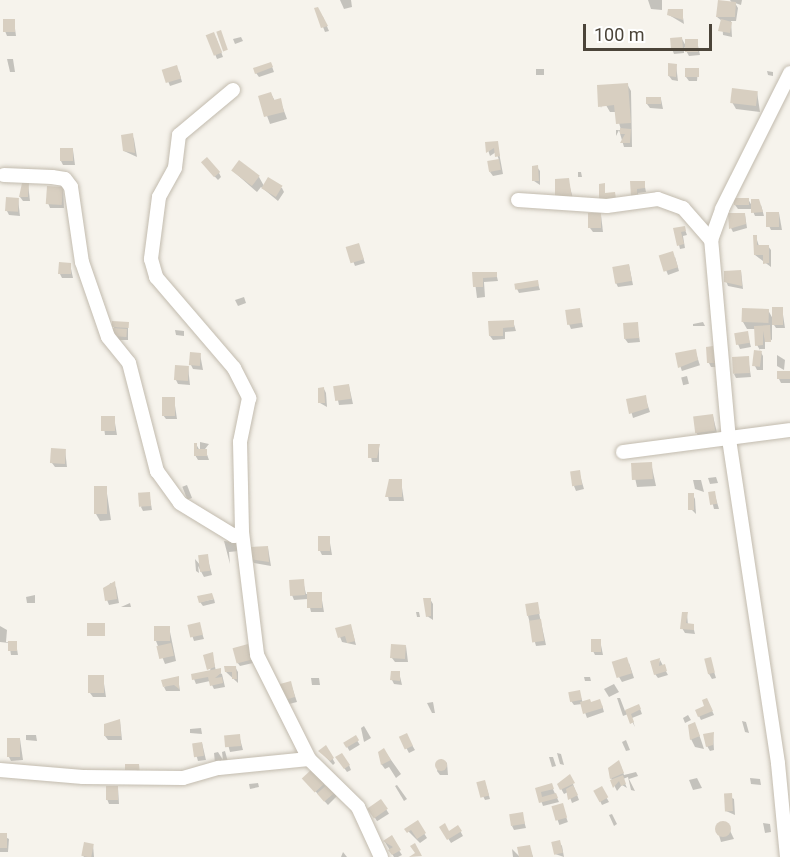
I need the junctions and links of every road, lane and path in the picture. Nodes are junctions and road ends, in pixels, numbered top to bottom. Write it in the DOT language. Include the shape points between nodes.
graph roads {
  1 [pos="790,73"];
  2 [pos="233,90"];
  3 [pos="3,175"];
  4 [pos="518,200"];
  5 [pos="711,240"];
  6 [pos="790,430"];
  7 [pos="729,440"];
  8 [pos="623,452"];
  9 [pos="242,532"];
  10 [pos="309,759"];
  11 [pos="0,770"];
  12 [pos="381,857"];
  13 [pos="787,857"];
  1 -- 5 [label="street" via="722,209"];
  2 -- 9 [label="street" via="179,135 175,168 159,197 151,259 156,277 234,368 249,398 240,442"];
  3 -- 9 [label="street" via="52,177 68,183 82,262 108,337 129,363 157,471 180,503 234,536"];
  4 -- 5 [label="street" via="607,206 658,199 683,208"];
  5 -- 7 [label="street"];
  6 -- 7 [label="street"];
  7 -- 8 [label="street"];
  7 -- 13 [label="street" via="778,763"];
  9 -- 10 [label="street" via="257,655"];
  10 -- 11 [label="street" via="219,768 183,778 83,777"];
  10 -- 12 [label="street" via="358,807"];
}
